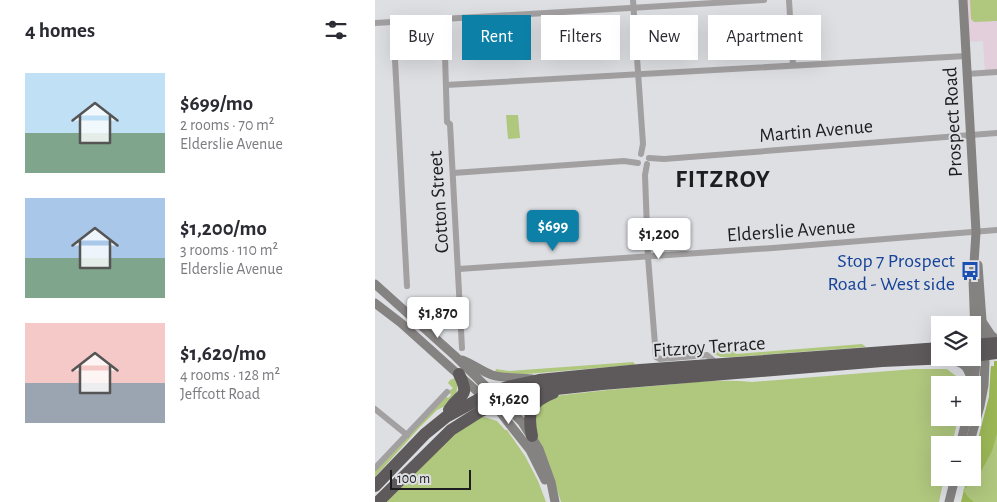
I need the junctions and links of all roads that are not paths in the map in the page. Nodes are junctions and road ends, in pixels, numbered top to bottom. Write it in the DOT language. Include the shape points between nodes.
graph roads {
  1 [pos="764,0"];
  2 [pos="789,0"];
  3 [pos="963,0"];
  4 [pos="633,4"];
  5 [pos="452,18"];
  6 [pos="390,22"];
  7 [pos="375,23"];
  8 [pos="966,56"];
  9 [pos="395,60"];
  10 [pos="445,60"];
  11 [pos="793,65"];
  12 [pos="997,72"];
  13 [pos="967,74"];
  14 [pos="638,75"];
  15 [pos="446,85"];
  16 [pos="997,132"];
  17 [pos="970,134"];
  18 [pos="644,160"];
  19 [pos="453,173"];
  20 [pos="997,230"];
  21 [pos="976,232"];
  22 [pos="648,257"];
  23 [pos="459,269"];
  24 [pos="375,284"];
  25 [pos="407,286"];
  26 [pos="375,303"];
  27 [pos="975,316"];
  28 [pos="981,328"];
  29 [pos="997,342"];
  30 [pos="462,348"];
  31 [pos="931,349"];
  32 [pos="981,350"];
  33 [pos="871,352"];
  34 [pos="455,356"];
  35 [pos="931,359"];
  36 [pos="768,360"];
  37 [pos="882,361"];
  38 [pos="713,364"];
  39 [pos="827,366"];
  40 [pos="981,366"];
  41 [pos="640,370"];
  42 [pos="752,371"];
  43 [pos="459,374"];
  44 [pos="688,376"];
  45 [pos="539,380"];
  46 [pos="566,387"];
  47 [pos="447,392"];
  48 [pos="492,399"];
  49 [pos="375,409"];
  50 [pos="445,417"];
  51 [pos="407,435"];
  52 [pos="531,436"];
  53 [pos="971,436"];
  54 [pos="375,468"];
  55 [pos="375,486"];
  56 [pos="953,486"];
  57 [pos="554,499"];
  58 [pos="378,502"];
  59 [pos="949,502"];
  1 -- 4 [label="street"];
  2 -- 11 [label="street"];
  3 -- 8 [label="main road, Prospect Road"];
  4 -- 5 [label="street"];
  4 -- 14 [label="street"];
  6 -- 7 [label="street"];
  8 -- 11 [label="street"];
  8 -- 13 [label="main road, Prospect Road"];
  9 -- 25 [label="street"];
  10 -- 15 [label="street, Cotton Street"];
  11 -- 14 [label="street"];
  12 -- 13 [label="street"];
  13 -- 17 [label="main road, Prospect Road"];
  14 -- 15 [label="street"];
  14 -- 18 [label="street"];
  15 -- 19 [label="street, Cotton Street"];
  16 -- 17 [label="street, Martin Avenue"];
  17 -- 18 [label="street, Martin Avenue"];
  17 -- 21 [label="main road, Prospect Road"];
  18 -- 19 [label="street, Martin Avenue"];
  18 -- 22 [label="street"];
  19 -- 23 [label="street, Cotton Street"];
  20 -- 21 [label="street, Elderslie Avenue"];
  21 -- 22 [label="street, Elderslie Avenue"];
  21 -- 27 [label="main road, Prospect Road" via="973,279"];
  22 -- 23 [label="street, Elderslie Avenue"];
  22 -- 38 [label="street" via="656,357 707,354"];
  23 -- 30 [label="street, Cotton Street"];
  24 -- 34 [label="main road"];
  26 -- 43 [label="main road"];
  28 -- 29 [label="main road"];
  29 -- 32 [label="highway"];
  31 -- 33 [label="highway, Fitzroy Terrace"];
  33 -- 36 [label="highway, Fitzroy Terrace"];
  33 -- 37 [label="highway"];
  34 -- 45 [label="main road" via="493,375"];
  34 -- 48 [label="main road"];
  35 -- 37 [label="highway, Fitzroy Terrace"];
  36 -- 38 [label="highway, Fitzroy Terrace"];
  36 -- 39 [label="highway" via="785,363 824,360"];
  37 -- 39 [label="highway, Fitzroy Terrace"];
  38 -- 41 [label="highway, Fitzroy Terrace"];
  38 -- 42 [label="highway" via="719,368 737,367"];
  39 -- 42 [label="highway, Fitzroy Terrace"];
  40 -- 53 [label="main road, Prospect Road" via="982,398"];
  41 -- 44 [label="highway" via="645,375 669,373"];
  41 -- 45 [label="highway, Fitzroy Terrace"];
  42 -- 44 [label="highway, Fitzroy Terrace"];
  43 -- 48 [label="main road"];
  43 -- 50 [label="highway" via="465,390"];
  44 -- 46 [label="highway, Fitzroy Terrace"];
  45 -- 48 [label="highway, Fitzroy Terrace" via="511,386"];
  46 -- 48 [label="highway, Fitzroy Terrace"];
  46 -- 52 [label="highway" via="536,402 529,419"];
  47 -- 51 [label="street"];
  48 -- 50 [label="highway"];
  48 -- 52 [label="main road" via="522,422"];
  48 -- 57 [label="main road" via="530,450"];
  48 -- 58 [label="highway" via="446,434"];
  49 -- 51 [label="street"];
  50 -- 55 [label="highway"];
  51 -- 54 [label="street"];
  52 -- 57 [label="main road" via="545,465"];
  56 -- 59 [label="main road"];
}
